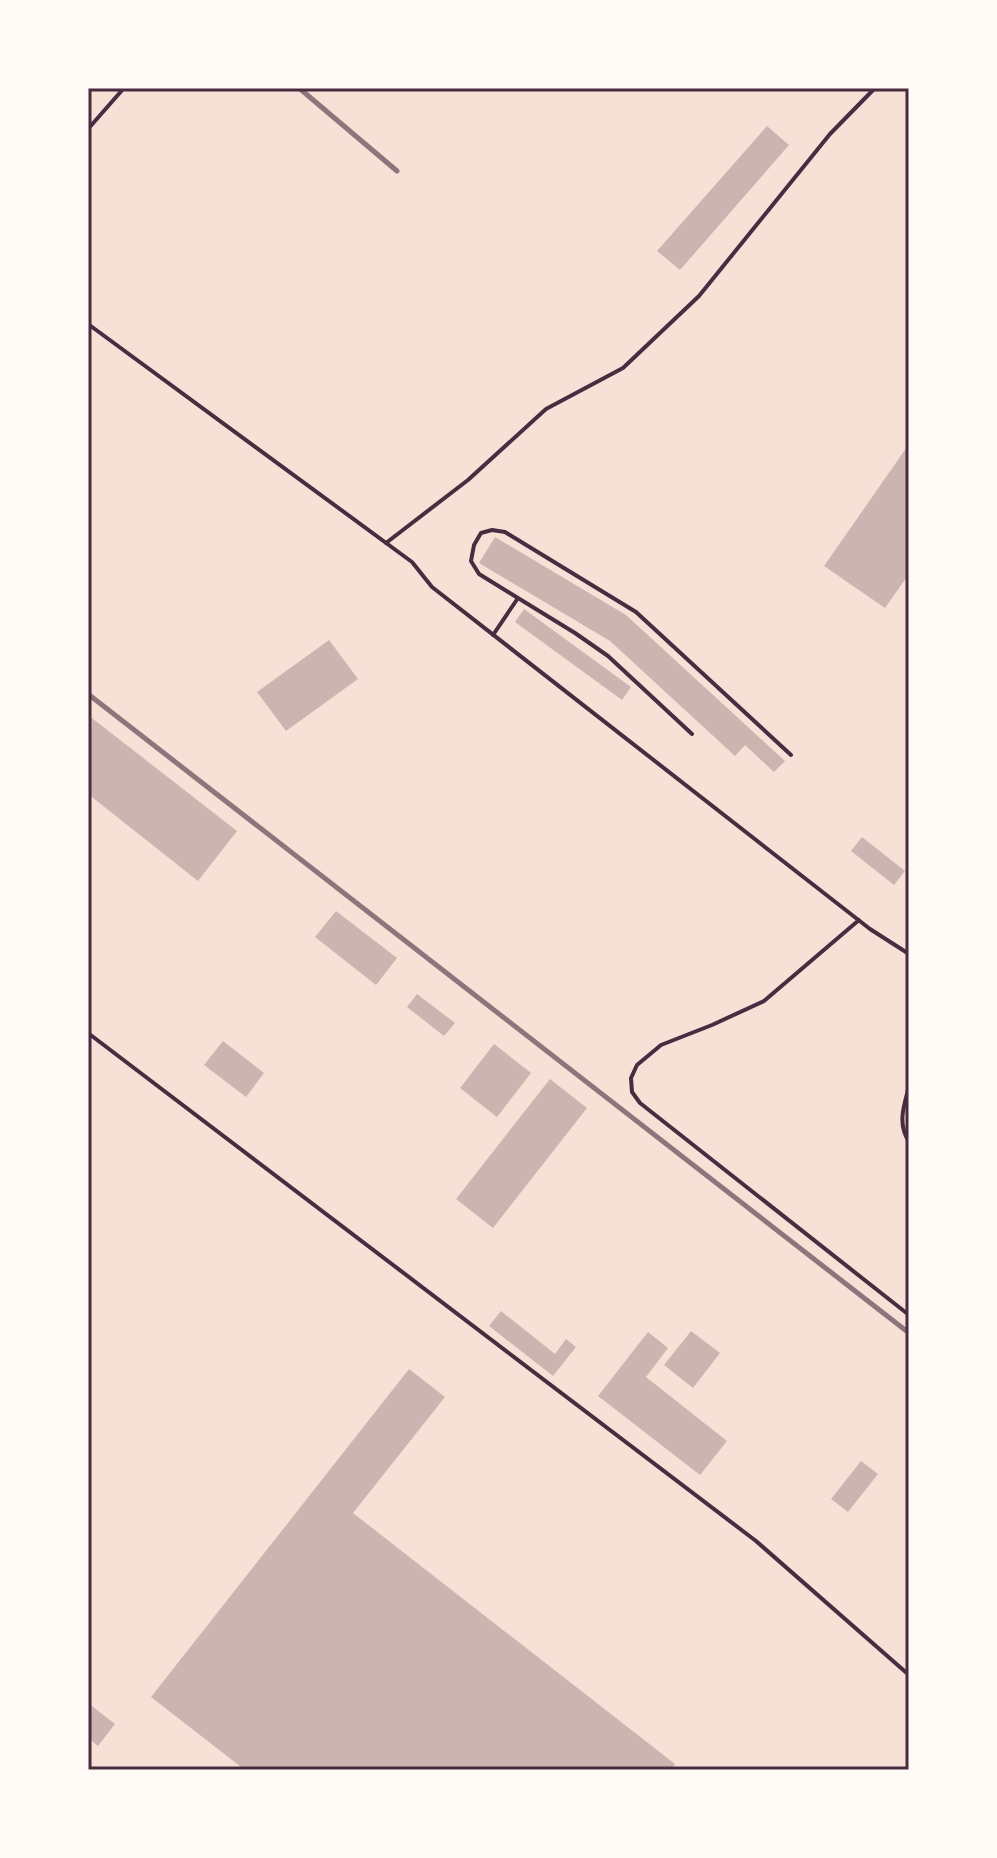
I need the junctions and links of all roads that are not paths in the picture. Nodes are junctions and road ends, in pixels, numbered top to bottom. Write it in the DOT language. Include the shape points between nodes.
graph roads {
  1 [pos="124,88"];
  2 [pos="875,88"];
  3 [pos="88,129"];
  4 [pos="88,324"];
  5 [pos="386,543"];
  6 [pos="518,598"];
  7 [pos="493,635"];
  8 [pos="692,734"];
  9 [pos="791,755"];
  10 [pos="859,920"];
  11 [pos="909,954"];
  12 [pos="88,1033"];
  13 [pos="909,1086"];
  14 [pos="909,1142"];
  15 [pos="909,1315"];
  16 [pos="909,1675"];
  1 -- 3 [label="lane"];
  2 -- 5 [label="lane" via="830,134 699,296 623,368 546,409 468,480"];
  4 -- 5 [label="lane"];
  5 -- 7 [label="lane"];
  6 -- 7 [label="lane"];
  6 -- 8 [label="lane" via="608,656"];
  6 -- 9 [label="lane" via="479,574 471,561 481,533 505,532 636,612"];
  7 -- 10 [label="lane"];
  10 -- 11 [label="lane"];
  10 -- 15 [label="lane" via="764,1001 661,1045 637,1065 632,1092"];
  12 -- 16 [label="lane" via="756,1541"];
  13 -- 14 [label="lane" via="902,1131"];
}
